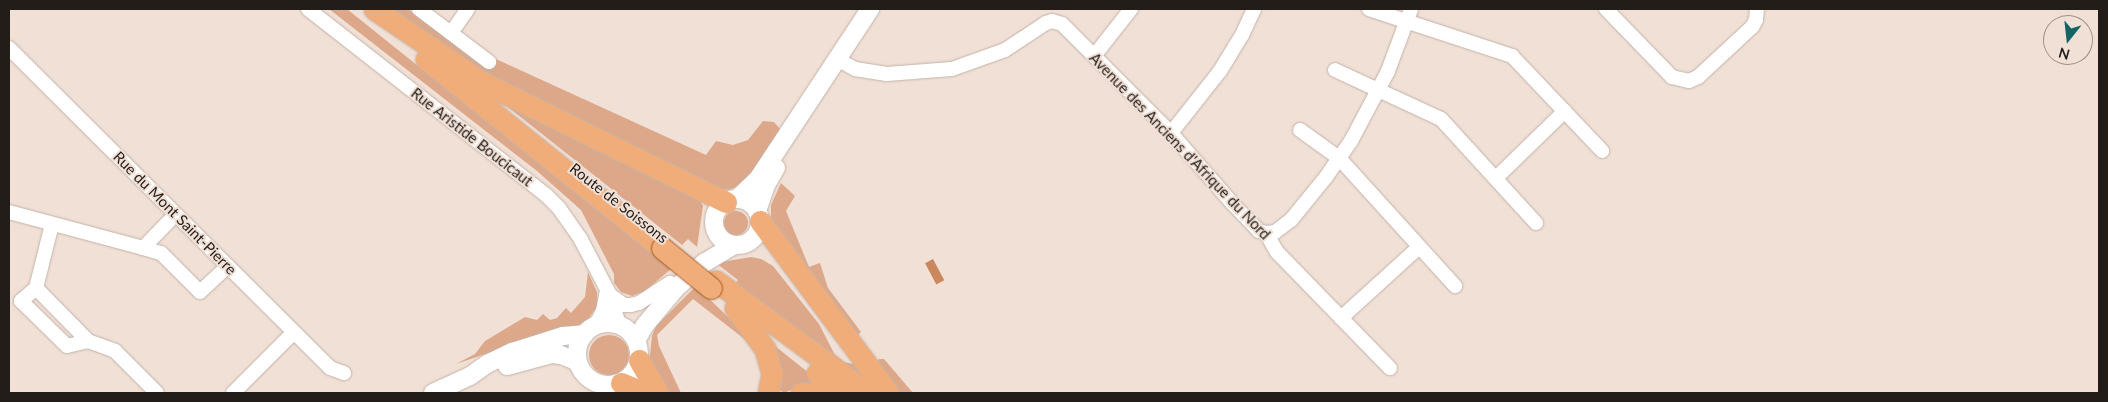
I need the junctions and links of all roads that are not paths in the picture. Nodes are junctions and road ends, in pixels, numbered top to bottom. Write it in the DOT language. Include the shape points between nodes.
graph roads {
  1 [pos="308,9"];
  2 [pos="363,9"];
  3 [pos="374,9"];
  4 [pos="419,9"];
  5 [pos="468,9"];
  6 [pos="870,9"];
  7 [pos="1132,9"];
  8 [pos="1254,9"];
  9 [pos="1369,9"];
  10 [pos="1606,9"];
  11 [pos="1757,9"];
  12 [pos="1410,15"];
  13 [pos="451,33"];
  14 [pos="9,48"];
  15 [pos="1094,56"];
  16 [pos="837,59"];
  17 [pos="489,62"];
  18 [pos="1335,70"];
  19 [pos="1379,90"];
  20 [pos="1565,112"];
  21 [pos="1300,130"];
  22 [pos="1172,133"];
  23 [pos="1602,151"];
  24 [pos="1339,158"];
  25 [pos="1496,178"];
  26 [pos="731,201"];
  27 [pos="9,212"];
  28 [pos="176,214"];
  29 [pos="758,216"];
  30 [pos="1536,222"];
  31 [pos="52,224"];
  32 [pos="714,227"];
  33 [pos="1266,233"];
  34 [pos="665,245"];
  35 [pos="734,245"];
  36 [pos="1419,247"];
  37 [pos="142,248"];
  38 [pos="228,266"];
  39 [pos="670,283"];
  40 [pos="714,285"];
  41 [pos="1455,286"];
  42 [pos="36,288"];
  43 [pos="608,292"];
  44 [pos="735,308"];
  45 [pos="1341,318"];
  46 [pos="620,326"];
  47 [pos="590,330"];
  48 [pos="294,332"];
  49 [pos="88,341"];
  50 [pos="638,350"];
  51 [pos="578,362"];
  52 [pos="1390,368"];
  53 [pos="344,373"];
  54 [pos="470,376"];
  55 [pos="621,383"];
  56 [pos="157,393"];
  57 [pos="233,393"];
  58 [pos="433,393"];
  59 [pos="644,393"];
  60 [pos="658,393"];
  61 [pos="768,393"];
  62 [pos="801,393"];
  63 [pos="817,393"];
  64 [pos="842,393"];
  65 [pos="868,393"];
  66 [pos="888,393"];
  1 -- 43 [label="street, Rue Aristide Boucicaut" via="546,195 571,223"];
  2 -- 34 [label="main road, Route de Soissons"];
  3 -- 26 [label="main road" via="482,82"];
  3 -- 34 [label="main road, Route de Soissons"];
  4 -- 13 [label="street"];
  5 -- 13 [label="street"];
  6 -- 16 [label="street"];
  7 -- 15 [label="street"];
  8 -- 22 [label="street" via="1220,72"];
  9 -- 12 [label="street"];
  10 -- 11 [label="street" via="1672,77 1689,81 1698,77 1752,27"];
  12 -- 19 [label="street"];
  12 -- 20 [label="street" via="1512,56"];
  13 -- 17 [label="street"];
  14 -- 28 [label="street, Rue du Mont Saint-Pierre"];
  15 -- 16 [label="street, Avenue des Anciens d'Afrique du Nord" via="1067,28 1052,21 1040,25 1005,50 952,69 887,74 856,69"];
  15 -- 22 [label="street, Avenue des Anciens d'Afrique du Nord"];
  16 -- 26 [label="street" via="758,179"];
  16 -- 29 [label="street" via="766,185"];
  18 -- 19 [label="street"];
  19 -- 24 [label="street"];
  19 -- 25 [label="street" via="1440,120"];
  20 -- 23 [label="street"];
  20 -- 25 [label="street"];
  21 -- 24 [label="street"];
  22 -- 33 [label="street, Avenue des Anciens d'Afrique du Nord" via="1232,203 1254,226"];
  24 -- 33 [label="street" via="1290,220 1275,232"];
  24 -- 36 [label="street"];
  25 -- 30 [label="street"];
  26 -- 29 [label="street" via="752,205"];
  26 -- 32 [label="street" via="716,212"];
  27 -- 31 [label="street"];
  28 -- 37 [label="street"];
  28 -- 38 [label="street, Rue du Mont Saint-Pierre"];
  29 -- 35 [label="street" via="755,236 742,245"];
  29 -- 66 [label="main road"];
  31 -- 37 [label="street"];
  31 -- 42 [label="street"];
  32 -- 35 [label="street" via="721,240"];
  32 -- 39 [label="street" via="704,250"];
  33 -- 45 [label="street, Avenue des Anciens d'Afrique du Nord" via="1277,252"];
  34 -- 40 [label="main road, Route de Soissons"];
  35 -- 50 [label="street" via="704,263 676,288 645,325"];
  36 -- 41 [label="street"];
  36 -- 45 [label="street"];
  37 -- 38 [label="street" via="161,253 200,292"];
  38 -- 48 [label="street, Rue du Mont Saint-Pierre"];
  39 -- 43 [label="street" via="631,305 624,305"];
  39 -- 46 [label="street" via="636,318"];
  40 -- 44 [label="main road, Route de Soissons"];
  40 -- 65 [label="main road, Route de Soissons"];
  42 -- 49 [label="street"];
  42 -- 49 [label="street" via="21,301 67,346"];
  43 -- 46 [label="street, Rue Aristide Boucicaut"];
  43 -- 47 [label="street" via="603,311"];
  44 -- 61 [label="main road" via="765,349 772,373"];
  44 -- 64 [label="main road, Route de Soissons"];
  45 -- 52 [label="street, Avenue des Anciens d'Afrique du Nord"];
  46 -- 47 [label="street" via="603,324"];
  46 -- 50 [label="street" via="630,332"];
  47 -- 51 [label="street" via="578,348"];
  47 -- 54 [label="street" via="512,352"];
  48 -- 53 [label="street, Rue du Mont Saint-Pierre" via="330,368"];
  48 -- 57 [label="street"];
  49 -- 56 [label="street" via="115,350"];
  50 -- 55 [label="street" via="631,376"];
  50 -- 60 [label="main road"];
  51 -- 54 [label="street" via="552,354"];
  51 -- 55 [label="street" via="581,370 594,382 611,386"];
  54 -- 58 [label="street"];
  55 -- 59 [label="main road"];
  62 -- 63 [label="main road"];
}
